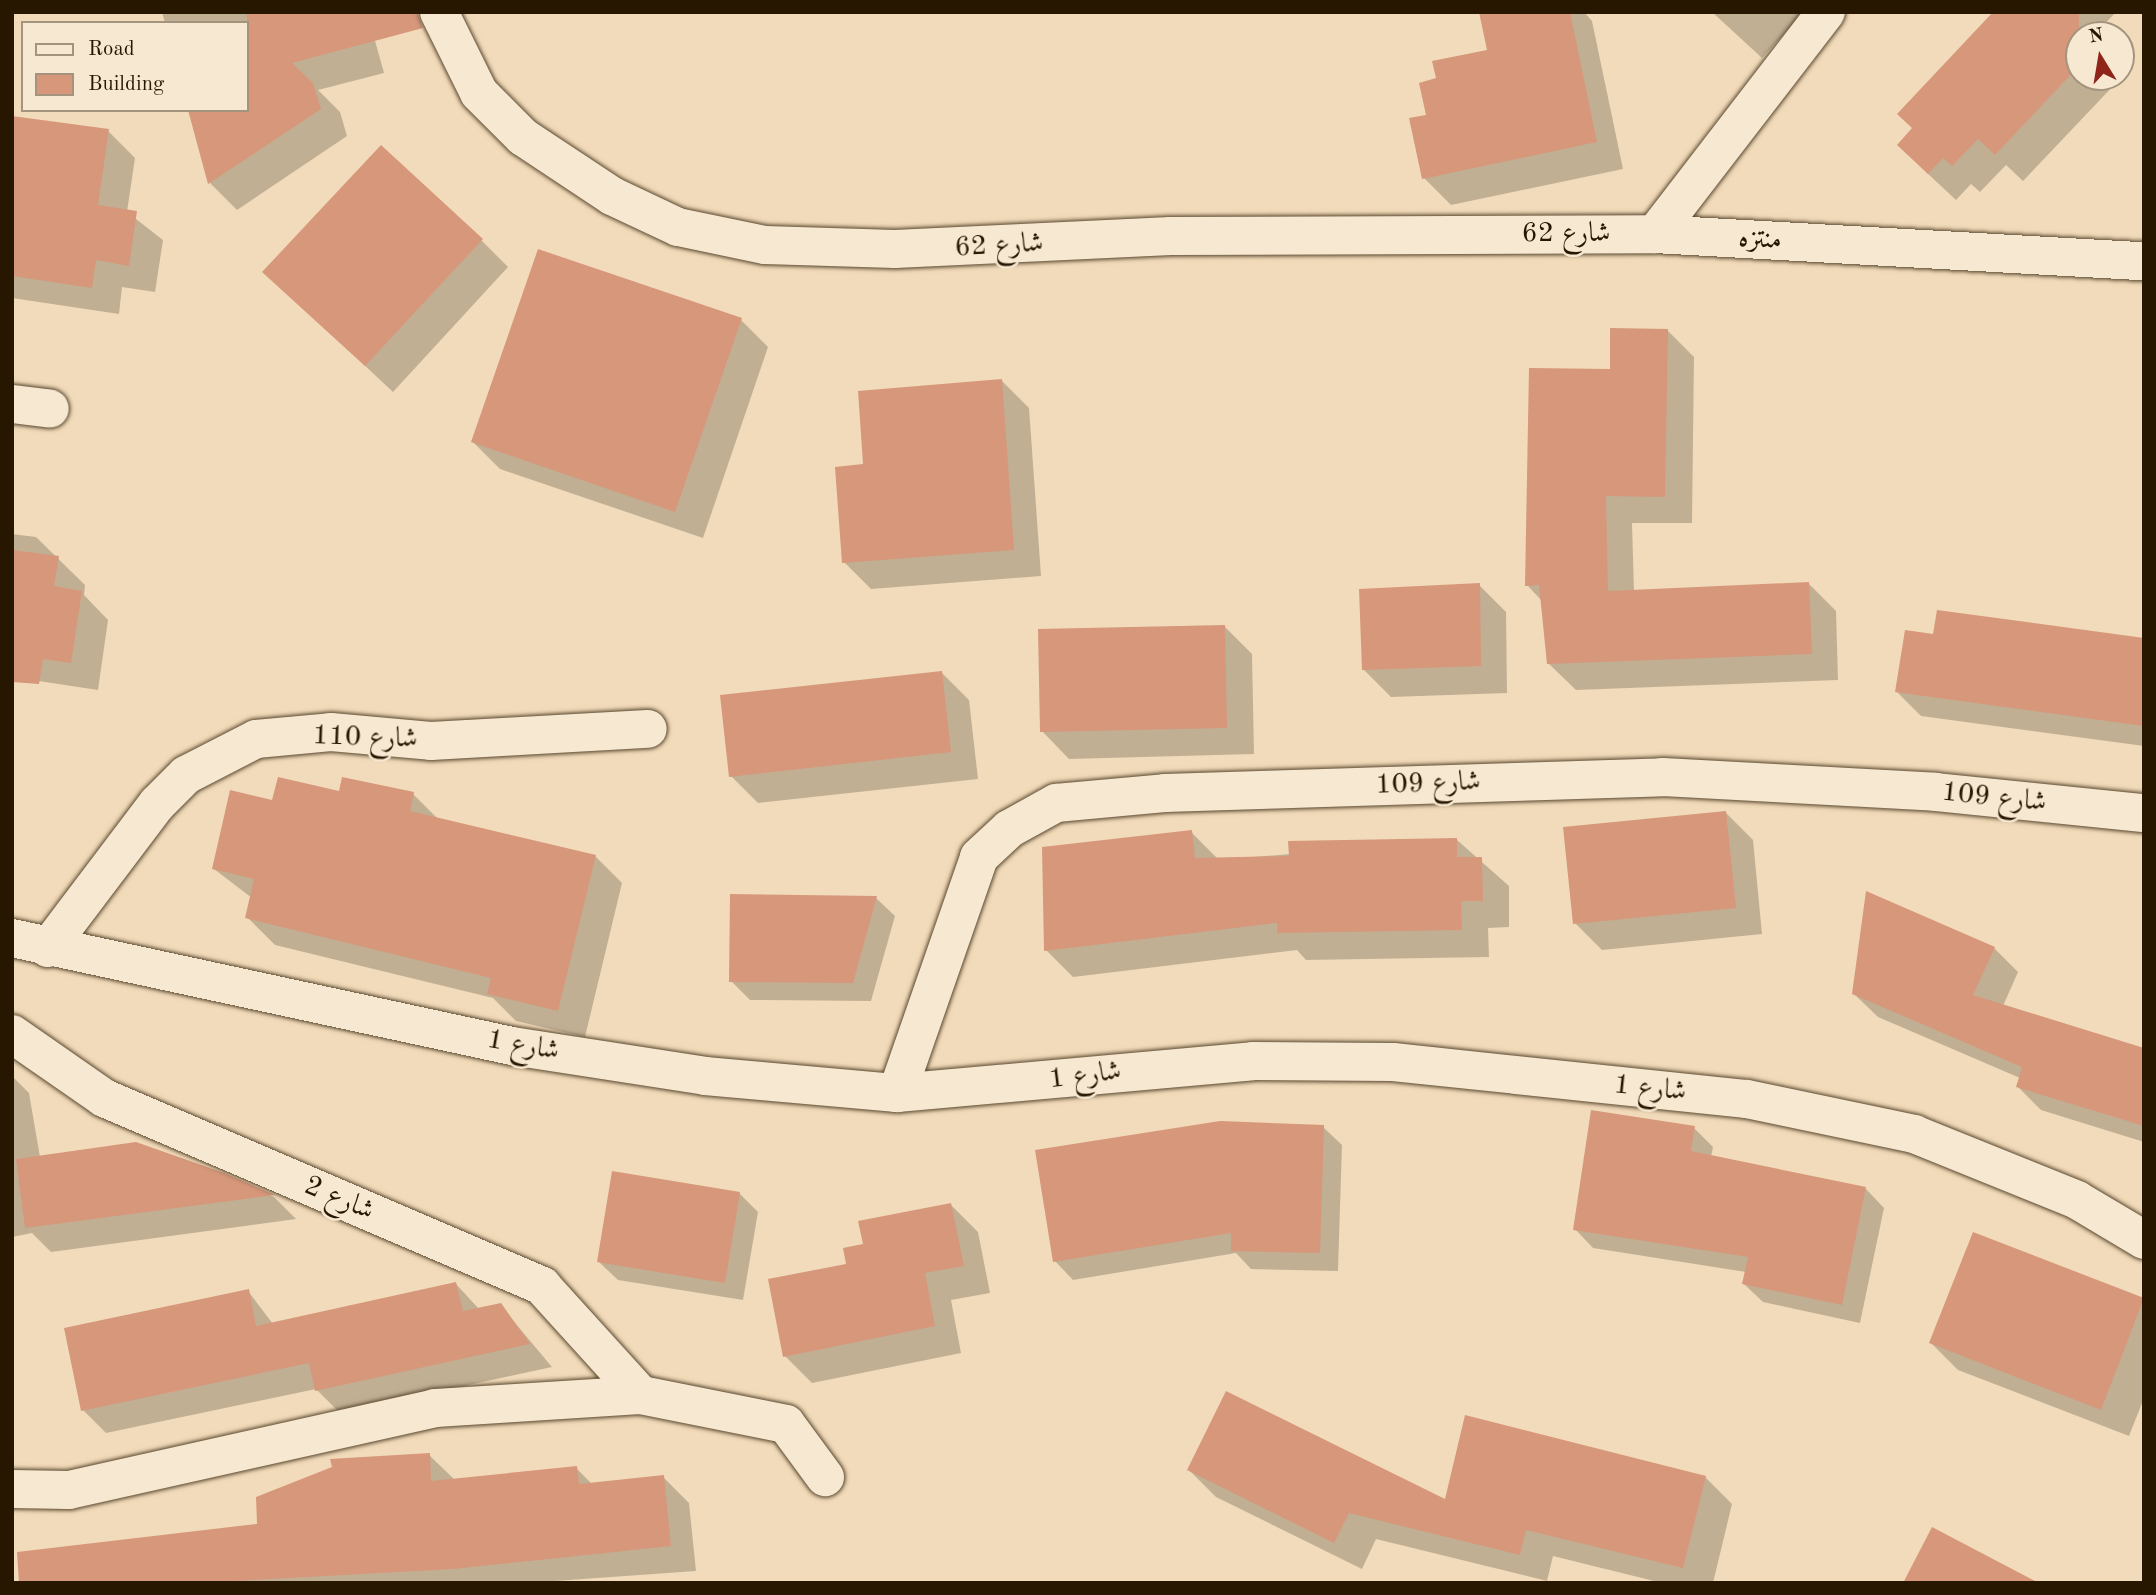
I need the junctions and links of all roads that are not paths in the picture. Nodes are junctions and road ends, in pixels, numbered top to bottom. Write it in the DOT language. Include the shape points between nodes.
graph roads {
  1 [pos="439,12"];
  2 [pos="1826,12"];
  3 [pos="1655,234"];
  4 [pos="2144,261"];
  5 [pos="12,404"];
  6 [pos="50,409"];
  7 [pos="648,729"];
  8 [pos="2144,813"];
  9 [pos="12,938"];
  10 [pos="48,948"];
  11 [pos="12,1034"];
  12 [pos="897,1093"];
  13 [pos="2144,1240"];
  14 [pos="641,1395"];
  15 [pos="825,1477"];
  16 [pos="12,1489"];
  1 -- 3 [label="street, شارع 62" via="479,93 523,137 612,196 678,227 765,245 895,249 1184,236"];
  2 -- 3 [label="street"];
  3 -- 4 [label="street, منتزه"];
  5 -- 6 [label="street"];
  7 -- 10 [label="street, شارع 110" via="431,741 331,732 256,739 186,775 157,804"];
  8 -- 12 [label="street, شارع 109" via="1936,792 1663,777 1166,793 1056,803 1009,829 979,857"];
  9 -- 10 [label="street, شارع 1"];
  10 -- 12 [label="street, شارع 1" via="512,1046 705,1076"];
  11 -- 14 [label="street, شارع 2" via="104,1098 542,1286"];
  12 -- 13 [label="street, شارع 1" via="1253,1061 1379,1062 1747,1099 1914,1134 2077,1200"];
  14 -- 15 [label="street" via="786,1424"];
  14 -- 16 [label="street" via="435,1408 69,1490"];
}
